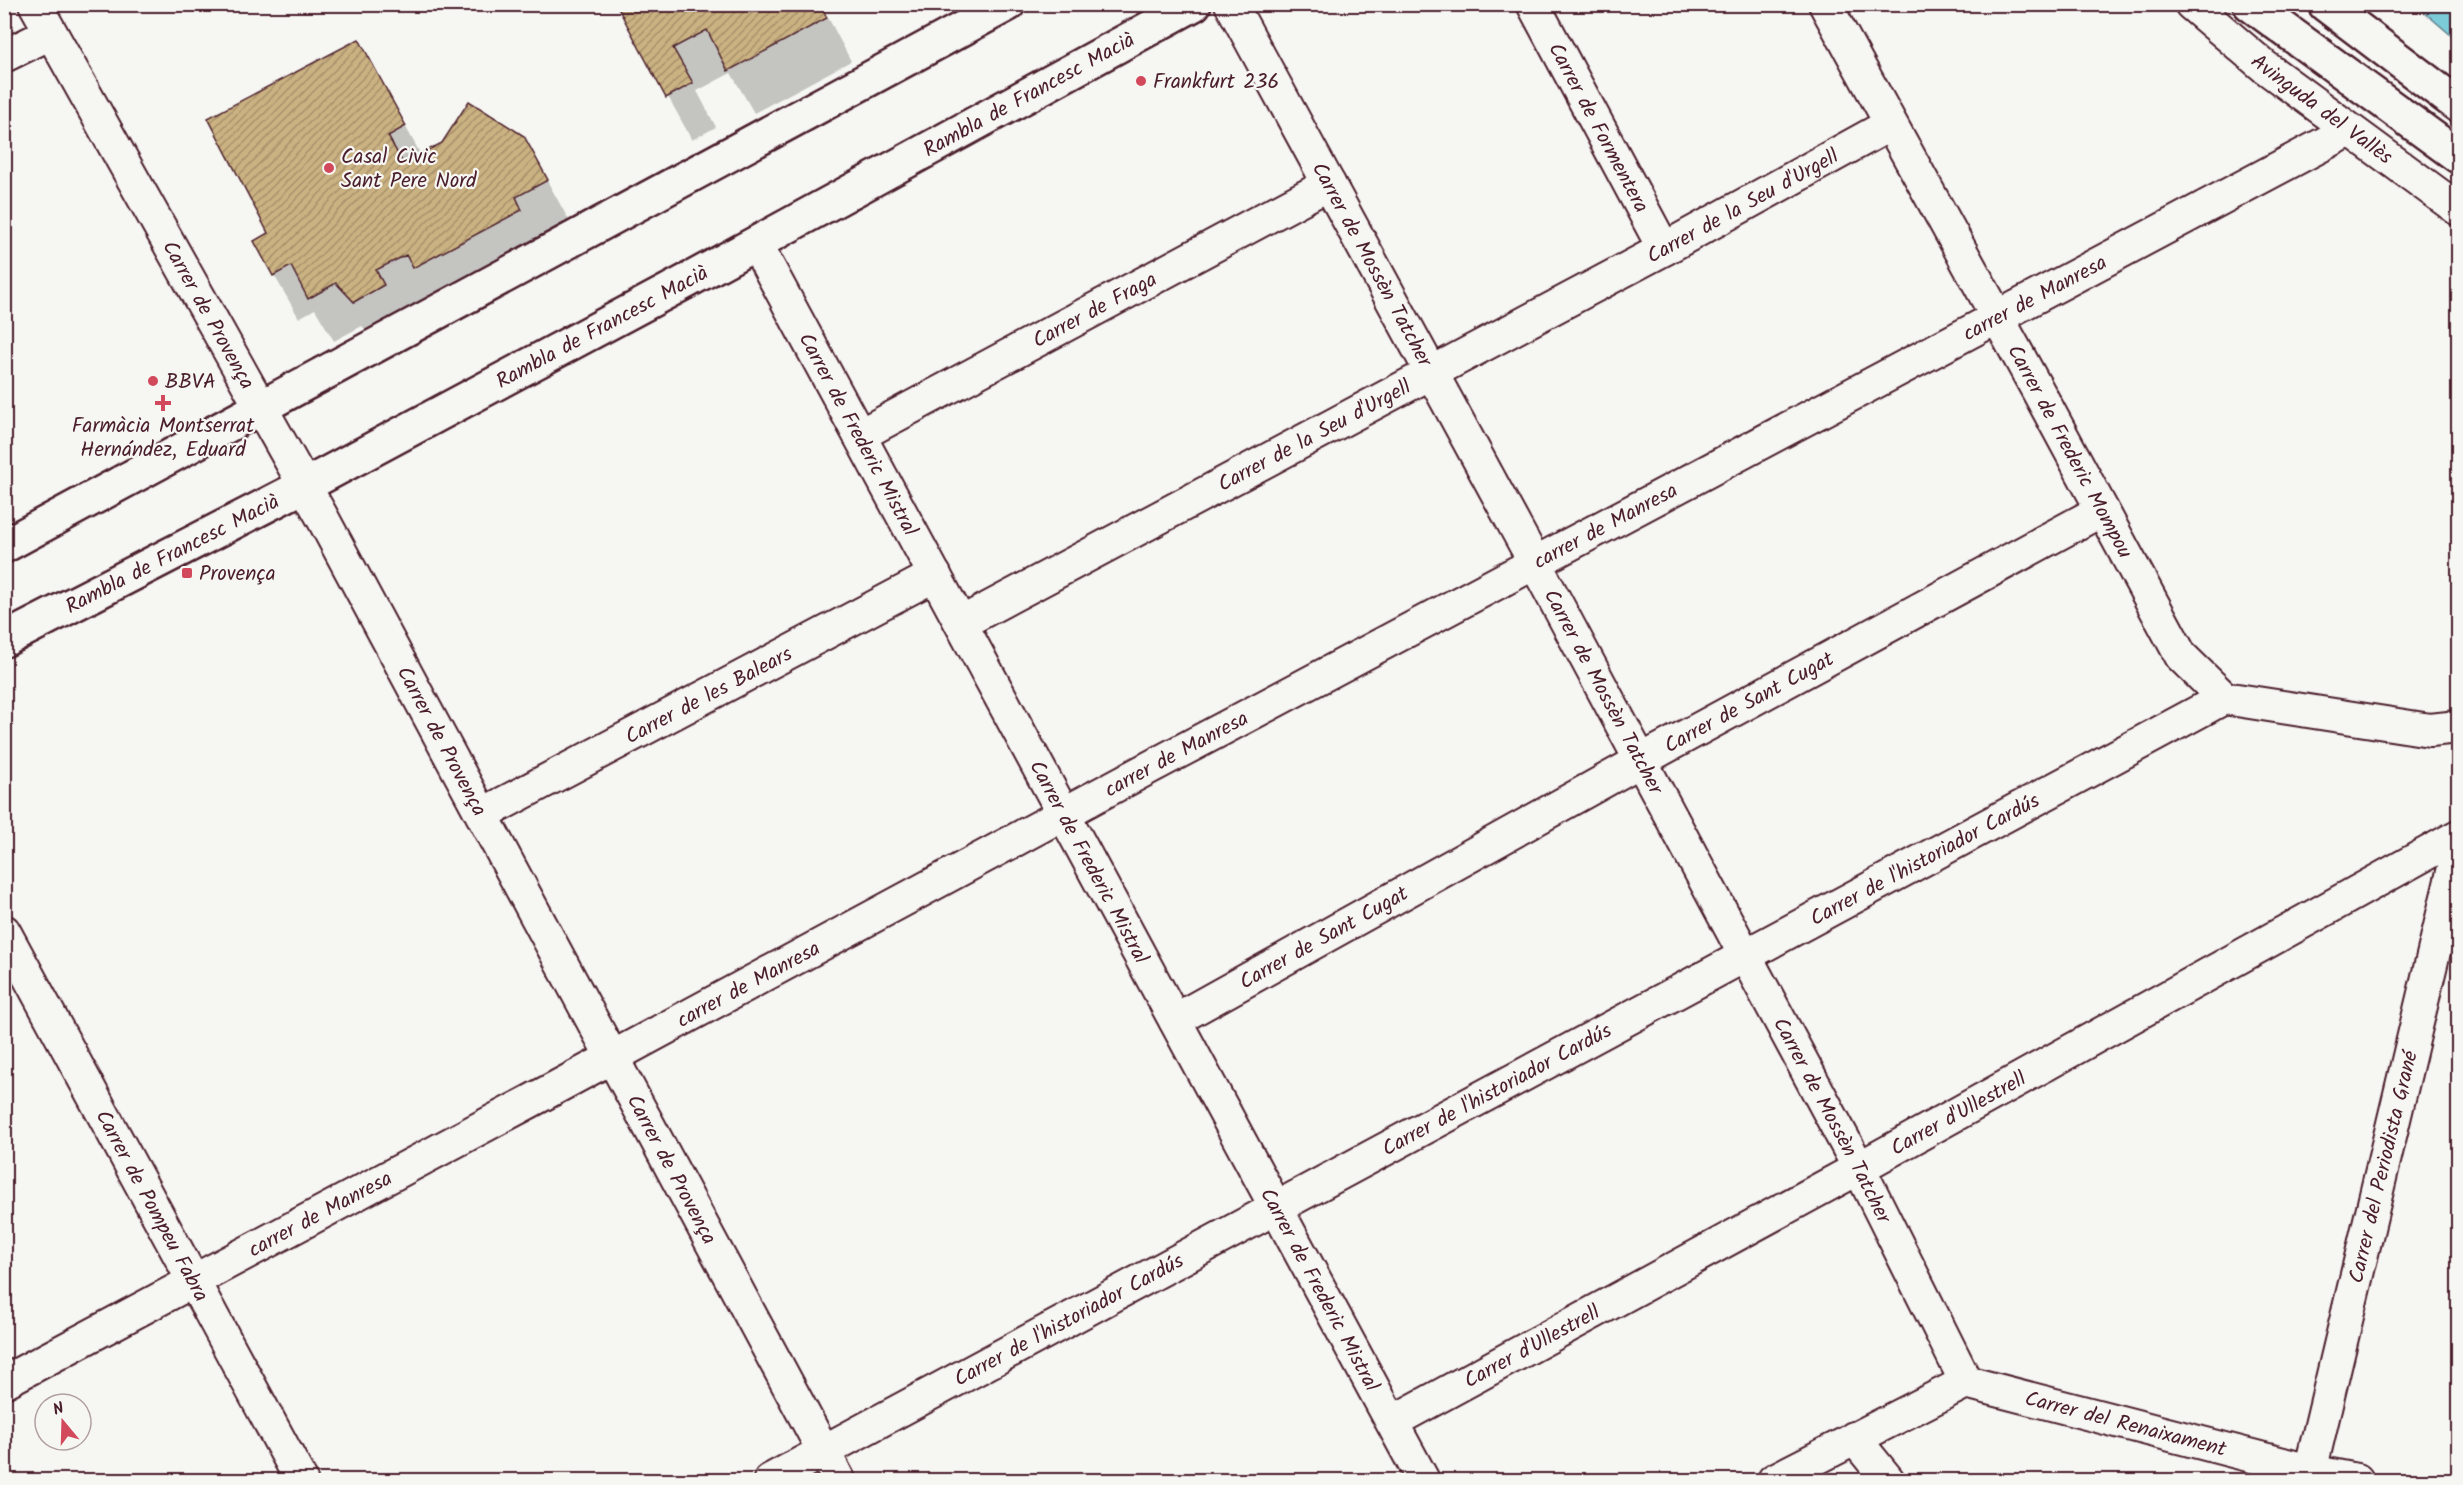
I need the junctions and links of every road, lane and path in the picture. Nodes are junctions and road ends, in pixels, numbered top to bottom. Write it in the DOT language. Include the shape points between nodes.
graph roads {
  1 [pos="36,4"];
  2 [pos="1008,4"];
  3 [pos="1194,4"];
  4 [pos="1231,4"];
  5 [pos="1533,4"];
  6 [pos="1825,4"];
  7 [pos="2191,4"];
  8 [pos="2250,4"];
  9 [pos="2325,4"];
  10 [pos="51,33"];
  11 [pos="4,56"];
  12 [pos="2458,105"];
  13 [pos="1889,125"];
  14 [pos="2350,130"];
  15 [pos="2458,156"];
  16 [pos="1329,184"];
  17 [pos="2458,209"];
  18 [pos="756,244"];
  19 [pos="1664,249"];
  20 [pos="1997,318"];
  21 [pos="1431,372"];
  22 [pos="262,407"];
  23 [pos="860,435"];
  24 [pos="305,485"];
  25 [pos="2102,510"];
  26 [pos="4,546"];
  27 [pos="1535,563"];
  28 [pos="935,575"];
  29 [pos="961,623"];
  30 [pos="4,640"];
  31 [pos="2224,698"];
  32 [pos="2458,727"];
  33 [pos="1640,761"];
  34 [pos="1064,813"];
  35 [pos="483,814"];
  36 [pos="2458,836"];
  37 [pos="2458,851"];
  38 [pos="4,931"];
  39 [pos="1746,956"];
  40 [pos="1175,1020"];
  41 [pos="613,1056"];
  42 [pos="1859,1168"];
  43 [pos="1277,1208"];
  44 [pos="194,1282"];
  45 [pos="4,1382"];
  46 [pos="1965,1382"];
  47 [pos="1392,1422"];
  48 [pos="1854,1438"];
  49 [pos="824,1452"];
  50 [pos="2309,1476"];
  51 [pos="301,1480"];
  52 [pos="770,1480"];
  53 [pos="839,1480"];
  54 [pos="1423,1480"];
  55 [pos="1774,1480"];
  56 [pos="1888,1480"];
  57 [pos="2357,1480"];
  1 -- 10 [label="street, Carrer de Provença"];
  2 -- 22 [label="street"];
  3 -- 18 [label="street, Rambla de Francesc Macià"];
  4 -- 16 [label="street, Carrer de Mossèn Tatcher"];
  5 -- 19 [label="street, Carrer de Formentera"];
  6 -- 13 [label="street, Carrer de Frederic Mompou"];
  7 -- 14 [label="street, Avinguda del Vallès" via="2265,67"];
  8 -- 15 [label="street, Avinguda del Vallès"];
  9 -- 12 [label="street"];
  10 -- 11 [label="street"];
  10 -- 22 [label="street, Carrer de Provença"];
  13 -- 19 [label="street, Carrer de la Seu d'Urgell"];
  13 -- 20 [label="street, Carrer de Frederic Mompou"];
  14 -- 17 [label="street, Avinguda del Vallès"];
  14 -- 20 [label="street, carrer de Manresa"];
  16 -- 21 [label="street, Carrer de Mossèn Tatcher"];
  16 -- 23 [label="street, Carrer de Fraga"];
  18 -- 23 [label="street, Carrer de Frederic Mistral"];
  18 -- 24 [label="street, Rambla de Francesc Macià"];
  19 -- 21 [label="street, Carrer de la Seu d'Urgell"];
  20 -- 25 [label="street, Carrer de Frederic Mompou"];
  20 -- 27 [label="street, carrer de Manresa"];
  21 -- 27 [label="street, Carrer de Mossèn Tatcher"];
  21 -- 29 [label="street, Carrer de la Seu d'Urgell"];
  22 -- 24 [label="street, Carrer de Provença"];
  22 -- 26 [label="street"];
  23 -- 28 [label="street, Carrer de Frederic Mistral"];
  24 -- 30 [label="street, Rambla de Francesc Macià"];
  24 -- 35 [label="street, Carrer de Provença"];
  25 -- 31 [label="street, Carrer de Frederic Mompou" via="2181,656"];
  25 -- 33 [label="street, Carrer de Sant Cugat"];
  27 -- 33 [label="street, Carrer de Mossèn Tatcher"];
  27 -- 34 [label="street, carrer de Manresa"];
  28 -- 29 [label="street, Carrer de Frederic Mistral"];
  28 -- 35 [label="street, Carrer de les Balears"];
  29 -- 34 [label="street, Carrer de Frederic Mistral"];
  31 -- 32 [label="street" via="2430,730"];
  31 -- 39 [label="street, Carrer de l'historiador Cardús"];
  33 -- 39 [label="street, Carrer de Mossèn Tatcher"];
  33 -- 40 [label="street, Carrer de Sant Cugat"];
  34 -- 40 [label="street, Carrer de Frederic Mistral"];
  34 -- 41 [label="street, carrer de Manresa"];
  35 -- 41 [label="street, Carrer de Provença"];
  36 -- 42 [label="street, Carrer d'Ullestrell"];
  37 -- 50 [label="street, Carrer del Periodista Grané"];
  38 -- 44 [label="street, Carrer de Pompeu Fabra"];
  39 -- 42 [label="street, Carrer de Mossèn Tatcher"];
  39 -- 43 [label="street, Carrer de l'historiador Cardús"];
  40 -- 43 [label="street, Carrer de Frederic Mistral"];
  41 -- 44 [label="street, carrer de Manresa"];
  41 -- 49 [label="street, Carrer de Provença"];
  42 -- 46 [label="street, Carrer de Mossèn Tatcher"];
  42 -- 47 [label="street, Carrer d'Ullestrell"];
  43 -- 47 [label="street, Carrer de Frederic Mistral"];
  43 -- 49 [label="street, Carrer de l'historiador Cardús"];
  44 -- 45 [label="street, carrer de Manresa"];
  44 -- 51 [label="street, Carrer de Pompeu Fabra"];
  46 -- 48 [label="street"];
  46 -- 50 [label="street, Carrer del Renaixament"];
  47 -- 54 [label="street, Carrer de Frederic Mistral"];
  48 -- 55 [label="street"];
  48 -- 56 [label="street"];
  49 -- 52 [label="street, Carrer de l'historiador Cardús"];
  49 -- 53 [label="street, Carrer de Provença"];
  50 -- 57 [label="street, Carrer del Renaixament"];
}
